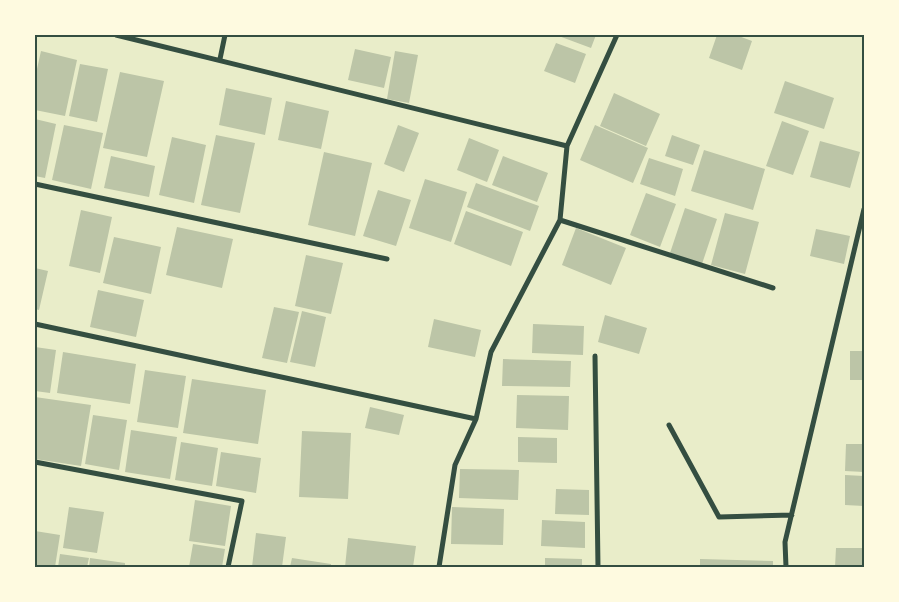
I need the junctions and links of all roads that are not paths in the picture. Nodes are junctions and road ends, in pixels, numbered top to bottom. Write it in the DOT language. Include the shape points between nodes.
graph roads {
  1 [pos="116,35"];
  2 [pos="225,35"];
  3 [pos="617,35"];
  4 [pos="220,60"];
  5 [pos="567,146"];
  6 [pos="35,184"];
  7 [pos="864,208"];
  8 [pos="560,220"];
  9 [pos="387,260"];
  10 [pos="772,288"];
  11 [pos="35,324"];
  12 [pos="595,356"];
  13 [pos="476,418"];
  14 [pos="669,425"];
  15 [pos="35,462"];
  16 [pos="792,515"];
  17 [pos="228,567"];
  18 [pos="439,567"];
  19 [pos="598,567"];
  20 [pos="786,567"];
  1 -- 4 [label="street"];
  2 -- 4 [label="street"];
  3 -- 5 [label="street"];
  4 -- 5 [label="street"];
  5 -- 8 [label="street"];
  6 -- 9 [label="street"];
  7 -- 16 [label="street"];
  8 -- 10 [label="street"];
  8 -- 13 [label="street" via="491,352"];
  11 -- 13 [label="street"];
  12 -- 19 [label="street"];
  13 -- 18 [label="street" via="455,465"];
  14 -- 16 [label="street" via="719,517"];
  15 -- 17 [label="street" via="242,501"];
  16 -- 20 [label="street" via="786,542"];
}
